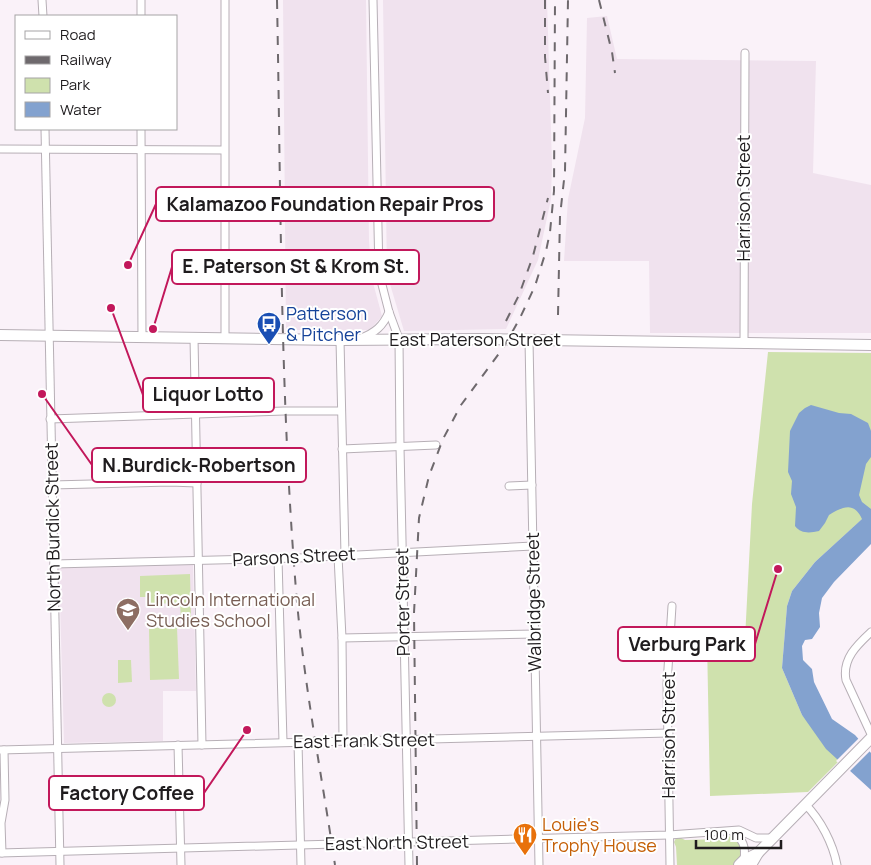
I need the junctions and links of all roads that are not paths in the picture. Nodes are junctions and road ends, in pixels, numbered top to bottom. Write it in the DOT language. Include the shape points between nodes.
graph roads {
  1 [pos="42,0"];
  2 [pos="141,0"];
  3 [pos="225,0"];
  4 [pos="373,0"];
  5 [pos="43,15"];
  6 [pos="141,15"];
  7 [pos="745,53"];
  8 [pos="45,130"];
  9 [pos="141,130"];
  10 [pos="0,149"];
  11 [pos="46,149"];
  12 [pos="141,149"];
  13 [pos="224,150"];
  14 [pos="389,312"];
  15 [pos="48,334"];
  16 [pos="0,335"];
  17 [pos="142,338"];
  18 [pos="194,338"];
  19 [pos="224,339"];
  20 [pos="399,339"];
  21 [pos="340,340"];
  22 [pos="355,340"];
  23 [pos="529,340"];
  24 [pos="744,344"];
  25 [pos="871,345"];
  26 [pos="341,411"];
  27 [pos="195,415"];
  28 [pos="50,419"];
  29 [pos="436,445"];
  30 [pos="400,447"];
  31 [pos="342,449"];
  32 [pos="197,483"];
  33 [pos="532,485"];
  34 [pos="52,486"];
  35 [pos="509,486"];
  36 [pos="533,546"];
  37 [pos="402,551"];
  38 [pos="342,555"];
  39 [pos="278,558"];
  40 [pos="198,561"];
  41 [pos="54,564"];
  42 [pos="672,606"];
  43 [pos="871,632"];
  44 [pos="536,634"];
  45 [pos="404,636"];
  46 [pos="342,638"];
  47 [pos="669,733"];
  48 [pos="537,736"];
  49 [pos="871,737"];
  50 [pos="406,740"];
  51 [pos="343,741"];
  52 [pos="283,742"];
  53 [pos="298,742"];
  54 [pos="178,745"];
  55 [pos="202,746"];
  56 [pos="58,748"];
  57 [pos="2,750"];
  58 [pos="805,804"];
  59 [pos="733,832"];
  60 [pos="669,835"];
  61 [pos="773,838"];
  62 [pos="538,839"];
  63 [pos="409,842"];
  64 [pos="300,845"];
  65 [pos="181,848"];
  66 [pos="61,851"];
  67 [pos="1,853"];
  68 [pos="745,863"];
  69 [pos="60,865"];
  70 [pos="181,865"];
  71 [pos="301,865"];
  72 [pos="409,865"];
  73 [pos="539,865"];
  74 [pos="670,865"];
  75 [pos="837,865"];
  1 -- 5 [label="street"];
  2 -- 6 [label="street"];
  3 -- 13 [label="street"];
  4 -- 14 [label="street, Porter Street" via="378,258"];
  7 -- 24 [label="street, Harrison Street"];
  8 -- 11 [label="street, North Burdick Street"];
  9 -- 12 [label="street"];
  10 -- 11 [label="street"];
  11 -- 12 [label="street"];
  11 -- 15 [label="street, North Burdick Street"];
  12 -- 13 [label="street"];
  12 -- 17 [label="street"];
  13 -- 19 [label="street"];
  14 -- 20 [label="street, Porter Street"];
  14 -- 22 [label="street" via="384,323 373,333"];
  15 -- 16 [label="street, East Paterson Street"];
  15 -- 17 [label="street, East Paterson Street"];
  15 -- 28 [label="street, North Burdick Street"];
  17 -- 18 [label="street, East Paterson Street"];
  18 -- 19 [label="street, East Paterson Street"];
  18 -- 27 [label="street"];
  19 -- 21 [label="street, East Paterson Street"];
  20 -- 22 [label="street, East Paterson Street"];
  20 -- 23 [label="street, East Paterson Street"];
  20 -- 30 [label="street, Porter Street"];
  21 -- 22 [label="street, East Paterson Street"];
  21 -- 26 [label="street"];
  23 -- 24 [label="street, East Paterson Street"];
  23 -- 33 [label="street, Walbridge Street"];
  24 -- 25 [label="street, East Paterson Street"];
  26 -- 27 [label="street"];
  26 -- 31 [label="street"];
  27 -- 28 [label="street"];
  27 -- 32 [label="street"];
  28 -- 34 [label="street, North Burdick Street"];
  29 -- 30 [label="street"];
  30 -- 31 [label="street"];
  30 -- 37 [label="street, Porter Street"];
  31 -- 38 [label="street"];
  32 -- 34 [label="street"];
  32 -- 40 [label="street"];
  33 -- 35 [label="street"];
  33 -- 36 [label="street, Walbridge Street"];
  34 -- 41 [label="street, North Burdick Street"];
  36 -- 37 [label="street, Parsons Street"];
  36 -- 44 [label="street, Walbridge Street"];
  37 -- 38 [label="street, Parsons Street"];
  37 -- 45 [label="street, Porter Street"];
  38 -- 39 [label="street, Parsons Street"];
  38 -- 46 [label="street"];
  39 -- 40 [label="street, Parsons Street"];
  39 -- 52 [label="street"];
  40 -- 41 [label="street, Parsons Street"];
  40 -- 55 [label="street"];
  41 -- 56 [label="street, North Burdick Street"];
  42 -- 47 [label="street, Harrison Street" via="667,684"];
  43 -- 49 [label="street" via="850,656 845,674"];
  44 -- 45 [label="street"];
  44 -- 48 [label="street, Walbridge Street"];
  45 -- 46 [label="street"];
  45 -- 50 [label="street, Porter Street"];
  46 -- 51 [label="street"];
  47 -- 48 [label="street, East Frank Street"];
  47 -- 60 [label="street, Harrison Street"];
  48 -- 50 [label="street, East Frank Street"];
  48 -- 62 [label="street, Walbridge Street"];
  49 -- 58 [label="street"];
  50 -- 51 [label="street, East Frank Street"];
  50 -- 63 [label="street, Porter Street"];
  51 -- 53 [label="street, East Frank Street"];
  52 -- 53 [label="street, East Frank Street"];
  52 -- 55 [label="street, East Frank Street"];
  53 -- 64 [label="street"];
  54 -- 55 [label="street, East Frank Street"];
  54 -- 56 [label="street, East Frank Street"];
  54 -- 65 [label="street"];
  56 -- 57 [label="street, East Frank Street"];
  56 -- 66 [label="street, North Burdick Street"];
  57 -- 67 [label="street" via="5,800"];
  58 -- 61 [label="street"];
  58 -- 75 [label="street" via="833,849"];
  59 -- 60 [label="street, East North Street"];
  59 -- 61 [label="street, East North Street" via="739,830 756,838"];
  59 -- 68 [label="street" via="745,845"];
  60 -- 62 [label="street, East North Street"];
  60 -- 74 [label="street, Harrison Street"];
  61 -- 68 [label="street"];
  62 -- 63 [label="street, East North Street"];
  62 -- 73 [label="street, Walbridge Street"];
  63 -- 64 [label="street, East North Street"];
  63 -- 72 [label="street, Porter Street"];
  64 -- 65 [label="street, East North Street"];
  64 -- 71 [label="street"];
  65 -- 66 [label="street, East North Street"];
  65 -- 70 [label="street"];
  66 -- 67 [label="street, East North Street"];
  66 -- 69 [label="street, North Burdick Street"];
}
